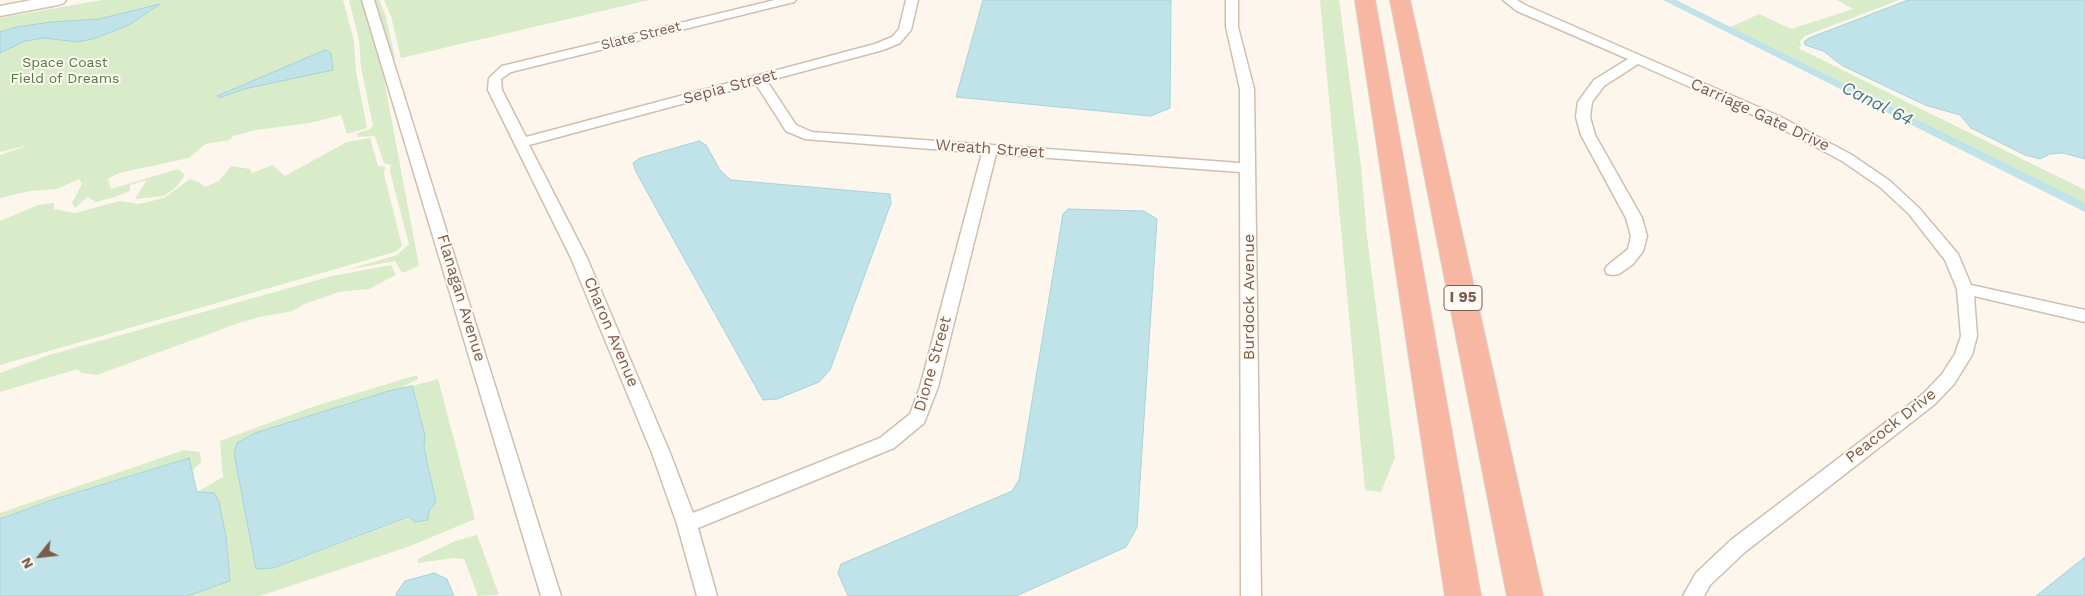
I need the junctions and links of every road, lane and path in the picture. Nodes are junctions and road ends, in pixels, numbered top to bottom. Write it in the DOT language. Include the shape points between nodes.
graph roads {
  1 [pos="58,0"];
  2 [pos="368,0"];
  3 [pos="790,0"];
  4 [pos="912,0"];
  5 [pos="1232,0"];
  6 [pos="1365,0"];
  7 [pos="1400,0"];
  8 [pos="1509,0"];
  9 [pos="14,4"];
  10 [pos="1637,59"];
  11 [pos="495,78"];
  12 [pos="760,80"];
  13 [pos="521,143"];
  14 [pos="990,150"];
  15 [pos="1248,168"];
  16 [pos="1613,270"];
  17 [pos="1965,289"];
  18 [pos="2085,316"];
  19 [pos="688,524"];
  20 [pos="551,596"];
  21 [pos="707,596"];
  22 [pos="1251,596"];
  23 [pos="1462,596"];
  24 [pos="1525,596"];
  25 [pos="1693,596"];
  1 -- 9 [label="main road"];
  2 -- 20 [label="street, Flanagan Avenue"];
  3 -- 11 [label="street, Slate Street" via="507,69"];
  4 -- 12 [label="street, Sepia Street" via="904,30 896,40"];
  5 -- 15 [label="street, Burdock Avenue" via="1232,26 1247,89"];
  6 -- 23 [label="highway"];
  7 -- 24 [label="highway, I 95"];
  8 -- 10 [label="street, Carriage Gate Drive"];
  10 -- 16 [label="street" via="1598,83 1585,102 1583,118 1588,135 1634,218 1639,236 1635,251"];
  10 -- 17 [label="street, Carriage Gate Drive" via="1813,139 1847,158 1884,184 1914,211 1952,258"];
  11 -- 13 [label="street, Charon Avenue" via="495,90"];
  12 -- 13 [label="street, Sepia Street"];
  12 -- 14 [label="street, Wreath Street" via="791,128 810,136"];
  13 -- 19 [label="street, Charon Avenue" via="579,258"];
  14 -- 15 [label="street, Wreath Street"];
  14 -- 19 [label="street, Dione Street" via="929,387 918,418 887,443"];
  15 -- 22 [label="street, Burdock Avenue"];
  17 -- 18 [label="street"];
  17 -- 25 [label="street, Peacock Drive" via="1969,336 1963,355 1948,379 1929,399 1738,546 1703,579"];
  19 -- 21 [label="street, Charon Avenue"];
}
